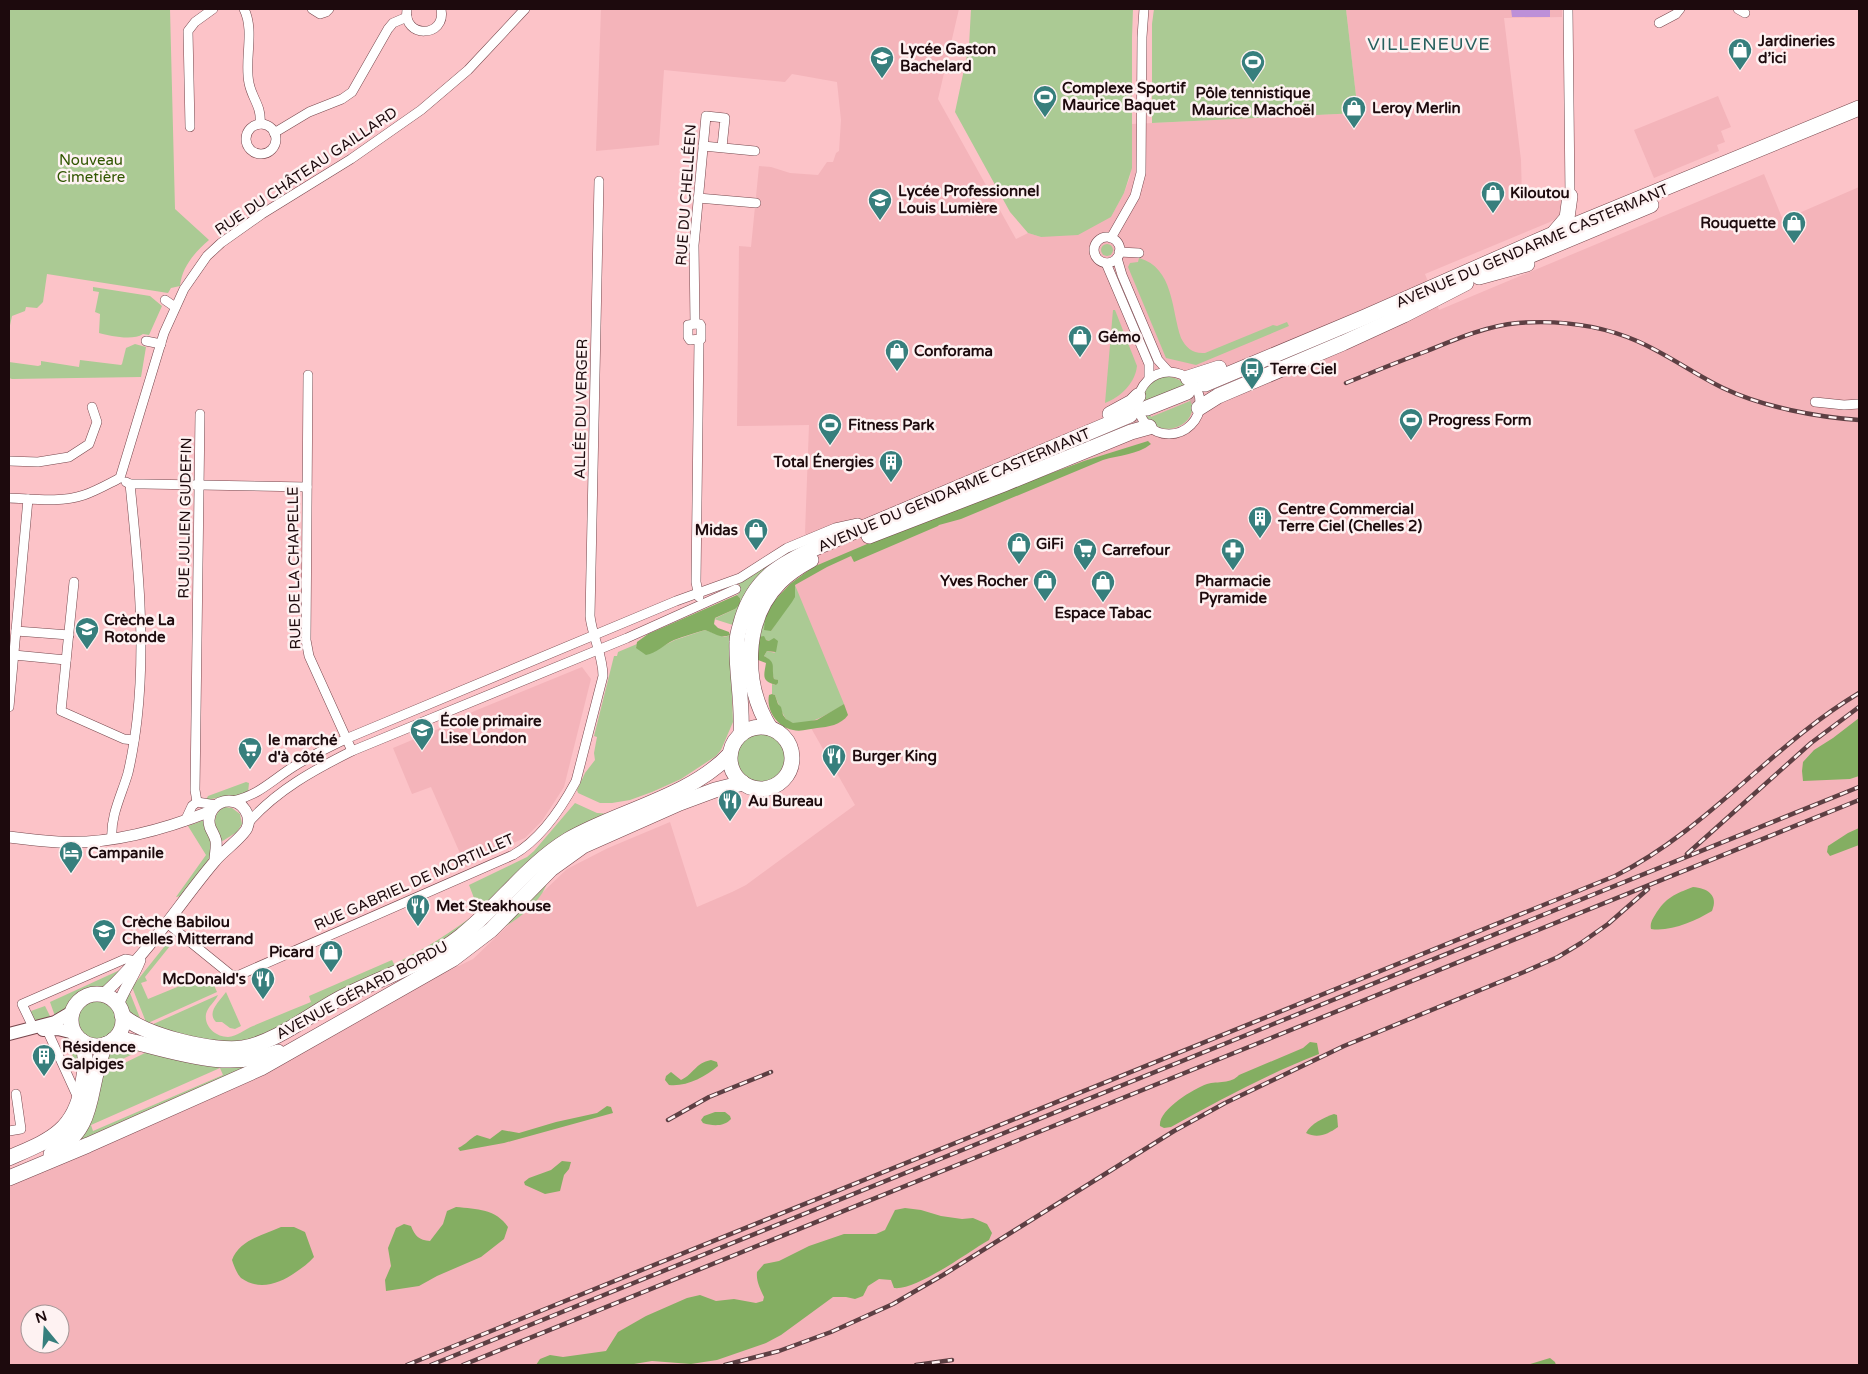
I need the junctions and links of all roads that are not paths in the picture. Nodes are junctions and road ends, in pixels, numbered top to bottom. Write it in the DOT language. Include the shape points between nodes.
graph roads {
  1 [pos="214,9"];
  2 [pos="244,9"];
  3 [pos="312,9"];
  4 [pos="329,9"];
  5 [pos="441,9"];
  6 [pos="525,9"];
  7 [pos="1144,9"];
  8 [pos="1568,9"];
  9 [pos="1680,9"];
  10 [pos="407,13"];
  11 [pos="1659,24"];
  12 [pos="1859,108"];
  13 [pos="1859,118"];
  14 [pos="260,124"];
  15 [pos="190,127"];
  16 [pos="274,132"];
  17 [pos="703,146"];
  18 [pos="722,148"];
  19 [pos="755,151"];
  20 [pos="599,180"];
  21 [pos="1570,196"];
  22 [pos="698,198"];
  23 [pos="756,203"];
  24 [pos="1604,213"];
  25 [pos="1575,231"];
  26 [pos="1553,234"];
  27 [pos="1111,238"];
  28 [pos="1139,253"];
  29 [pos="1118,255"];
  30 [pos="1106,262"];
  31 [pos="1474,279"];
  32 [pos="165,300"];
  33 [pos="176,307"];
  34 [pos="146,341"];
  35 [pos="161,344"];
  36 [pos="1168,371"];
  37 [pos="308,374"];
  38 [pos="1149,378"];
  39 [pos="1191,394"];
  40 [pos="1815,402"];
  41 [pos="1859,404"];
  42 [pos="92,407"];
  43 [pos="1146,411"];
  44 [pos="200,414"];
  45 [pos="9,461"];
  46 [pos="120,478"];
  47 [pos="130,484"];
  48 [pos="199,486"];
  49 [pos="307,487"];
  50 [pos="9,498"];
  51 [pos="28,500"];
  52 [pos="858,523"];
  53 [pos="860,539"];
  54 [pos="780,566"];
  55 [pos="74,582"];
  56 [pos="736,589"];
  57 [pos="701,596"];
  58 [pos="16,631"];
  59 [pos="69,635"];
  60 [pos="594,637"];
  61 [pos="599,650"];
  62 [pos="14,655"];
  63 [pos="66,660"];
  64 [pos="531,676"];
  65 [pos="9,707"];
  66 [pos="770,728"];
  67 [pos="741,734"];
  68 [pos="348,738"];
  69 [pos="134,740"];
  70 [pos="352,751"];
  71 [pos="730,754"];
  72 [pos="743,783"];
  73 [pos="233,801"];
  74 [pos="197,802"];
  75 [pos="214,808"];
  76 [pos="185,822"];
  77 [pos="248,822"];
  78 [pos="9,837"];
  79 [pos="112,839"];
  80 [pos="215,860"];
  81 [pos="167,923"];
  82 [pos="132,960"];
  83 [pos="435,970"];
  84 [pos="102,994"];
  85 [pos="120,1010"];
  86 [pos="72,1012"];
  87 [pos="33,1027"];
  88 [pos="47,1030"];
  89 [pos="11,1032"];
  90 [pos="78,1037"];
  91 [pos="110,1042"];
  92 [pos="16,1094"];
  93 [pos="80,1102"];
  94 [pos="9,1131"];
  95 [pos="9,1158"];
  96 [pos="9,1174"];
  97 [pos="9,1178"];
  1 -- 15 [label="street" via="188,31"];
  2 -- 14 [label="street" via="248,20 248,80 258,104"];
  3 -- 4 [label="street" via="320,14"];
  5 -- 10 [label="street" via="439,24 429,31 413,27"];
  6 -- 33 [label="street, RUE DU CHÂTEAU GAILLARD" via="468,70 421,110 221,243 196,270"];
  7 -- 27 [label="street" via="1141,173 1135,196"];
  8 -- 21 [label="street"];
  9 -- 11 [label="street"];
  10 -- 16 [label="street" via="392,23 349,95"];
  12 -- 24 [label="main road, AVENUE DU GENDARME CASTERMANT"];
  13 -- 25 [label="main road, AVENUE DU GENDARME CASTERMANT"];
  14 -- 16 [label="street"];
  14 -- 16 [label="street" via="251,128 246,137 248,146 256,153 265,153 273,147"];
  17 -- 18 [label="street"];
  17 -- 18 [label="street, RUE DU CHELLÉEN" via="706,116 716,117 725,118"];
  17 -- 22 [label="street, RUE DU CHELLÉEN"];
  18 -- 19 [label="street"];
  20 -- 60 [label="street, ALLÉE DU VERGER" via="590,616"];
  21 -- 24 [label="main road" via="1581,212"];
  21 -- 25 [label="main road"];
  21 -- 26 [label="main road" via="1567,218"];
  22 -- 23 [label="street"];
  22 -- 57 [label="street, RUE DU CHELLÉEN" via="694,245 695,324 701,326 701,339 696,572"];
  24 -- 25 [label="main road, AVENUE DU GENDARME CASTERMANT"];
  25 -- 26 [label="main road, AVENUE DU GENDARME CASTERMANT"];
  25 -- 31 [label="main road" via="1572,245 1560,253"];
  26 -- 31 [label="main road, AVENUE DU GENDARME CASTERMANT" via="1206,387"];
  26 -- 39 [label="main road" via="1210,372"];
  27 -- 29 [label="street" via="1117,242"];
  27 -- 30 [label="street" via="1099,240 1095,246 1097,257"];
  28 -- 29 [label="street"];
  29 -- 30 [label="street"];
  29 -- 36 [label="street" via="1122,275 1158,360"];
  30 -- 38 [label="street" via="1149,364"];
  31 -- 39 [label="main road" via="1343,343 1227,392"];
  32 -- 33 [label="street"];
  33 -- 35 [label="street, RUE DU CHÂTEAU GAILLARD"];
  34 -- 35 [label="street"];
  35 -- 46 [label="street, RUE DU CHÂTEAU GAILLARD"];
  36 -- 38 [label="street"];
  36 -- 39 [label="street" via="1182,374"];
  37 -- 49 [label="street, RUE DE LA CHAPELLE"];
  38 -- 43 [label="street" via="1140,390"];
  39 -- 43 [label="main road"];
  39 -- 43 [label="street" via="1194,420 1177,433 1162,433"];
  40 -- 41 [label="street"];
  42 -- 45 [label="street" via="97,422 89,444 70,457 38,462"];
  43 -- 52 [label="main road" via="1132,402"];
  43 -- 53 [label="main road" via="1131,432"];
  44 -- 48 [label="street, RUE JULIEN GUDEFIN"];
  46 -- 47 [label="street"];
  46 -- 51 [label="street" via="74,498"];
  47 -- 48 [label="street"];
  47 -- 69 [label="street" via="140,598"];
  48 -- 49 [label="street"];
  48 -- 74 [label="street, RUE JULIEN GUDEFIN"];
  49 -- 68 [label="street, RUE DE LA CHAPELLE" via="307,649"];
  50 -- 51 [label="street"];
  51 -- 58 [label="street"];
  52 -- 54 [label="main road" via="795,552"];
  52 -- 57 [label="street, AVENUE DU GENDARME CASTERMANT" via="808,539 778,553 748,574"];
  53 -- 54 [label="main road, AVENUE DU GENDARME CASTERMANT" via="1131,418 820,546"];
  53 -- 66 [label="main road, AVENUE GÉRARD BORDU" via="801,566 779,582 765,600 753,630 750,666 758,706"];
  54 -- 67 [label="main road, AVENUE GÉRARD BORDU" via="762,581 752,595 738,634"];
  55 -- 59 [label="street"];
  56 -- 57 [label="street"];
  57 -- 60 [label="street, AVENUE DU GENDARME CASTERMANT"];
  57 -- 61 [label="street, AVENUE DU GENDARME CASTERMANT"];
  58 -- 59 [label="street"];
  58 -- 62 [label="street"];
  59 -- 63 [label="street"];
  60 -- 61 [label="street, RUE GABRIEL DE MORTILLET"];
  60 -- 64 [label="street" via="587,648 540,667"];
  60 -- 68 [label="street, AVENUE DU GENDARME CASTERMANT" via="502,674 488,684 415,715 405,714"];
  61 -- 64 [label="street, AVENUE DU GENDARME CASTERMANT"];
  61 -- 81 [label="street, RUE GABRIEL DE MORTILLET" via="603,676 576,781 544,828 526,847 237,976 230,975"];
  62 -- 63 [label="street"];
  62 -- 65 [label="street"];
  63 -- 69 [label="street" via="61,711 124,739"];
  64 -- 70 [label="street, AVENUE DU GENDARME CASTERMANT"];
  66 -- 67 [label="main road" via="758,727"];
  66 -- 72 [label="main road, AVENUE GÉRARD BORDU" via="782,735 791,748 792,764 788,774 767,789"];
  67 -- 71 [label="main road, AVENUE GÉRARD BORDU"];
  68 -- 70 [label="street, RUE DE LA CHAPELLE"];
  68 -- 73 [label="street" via="298,763 248,798"];
  69 -- 79 [label="street" via="113,819"];
  70 -- 77 [label="street, AVENUE DU GENDARME CASTERMANT" via="295,783"];
  71 -- 72 [label="main road" via="733,770"];
  71 -- 85 [label="main road, AVENUE GÉRARD BORDU" via="707,775 567,841 544,857 466,932 438,951 337,1000 259,1044 240,1049 213,1049 143,1028 128,1020"];
  72 -- 83 [label="main road, AVENUE GÉRARD BORDU" via="680,803 583,846 551,869 480,940"];
  73 -- 75 [label="street"];
  73 -- 77 [label="street" via="245,810"];
  74 -- 75 [label="street"];
  74 -- 76 [label="street"];
  75 -- 76 [label="street"];
  75 -- 80 [label="street" via="210,825 216,839"];
  76 -- 79 [label="street"];
  77 -- 80 [label="street" via="245,832"];
  78 -- 79 [label="street" via="58,842"];
  80 -- 81 [label="street"];
  81 -- 82 [label="street"];
  82 -- 84 [label="street" via="115,985"];
  82 -- 85 [label="street" via="135,974 126,986"];
  82 -- 87 [label="street" via="22,1004"];
  83 -- 91 [label="main road" via="357,1006 285,1049 251,1059 217,1061 126,1040"];
  83 -- 97 [label="main road" via="261,1068"];
  84 -- 85 [label="main road"];
  84 -- 86 [label="main road" via="84,998"];
  85 -- 91 [label="main road" via="122,1024"];
  86 -- 87 [label="main road" via="55,1022"];
  86 -- 90 [label="main road" via="72,1026"];
  87 -- 89 [label="main road"];
  88 -- 89 [label="main road"];
  88 -- 90 [label="main road" via="58,1029"];
  88 -- 93 [label="street"];
  90 -- 91 [label="main road" via="90,1045"];
  90 -- 93 [label="main road" via="87,1062"];
  91 -- 96 [label="main road" via="98,1066 89,1110 76,1133 55,1152"];
  92 -- 94 [label="street" via="20,1129"];
  93 -- 95 [label="main road" via="62,1131"];
}
